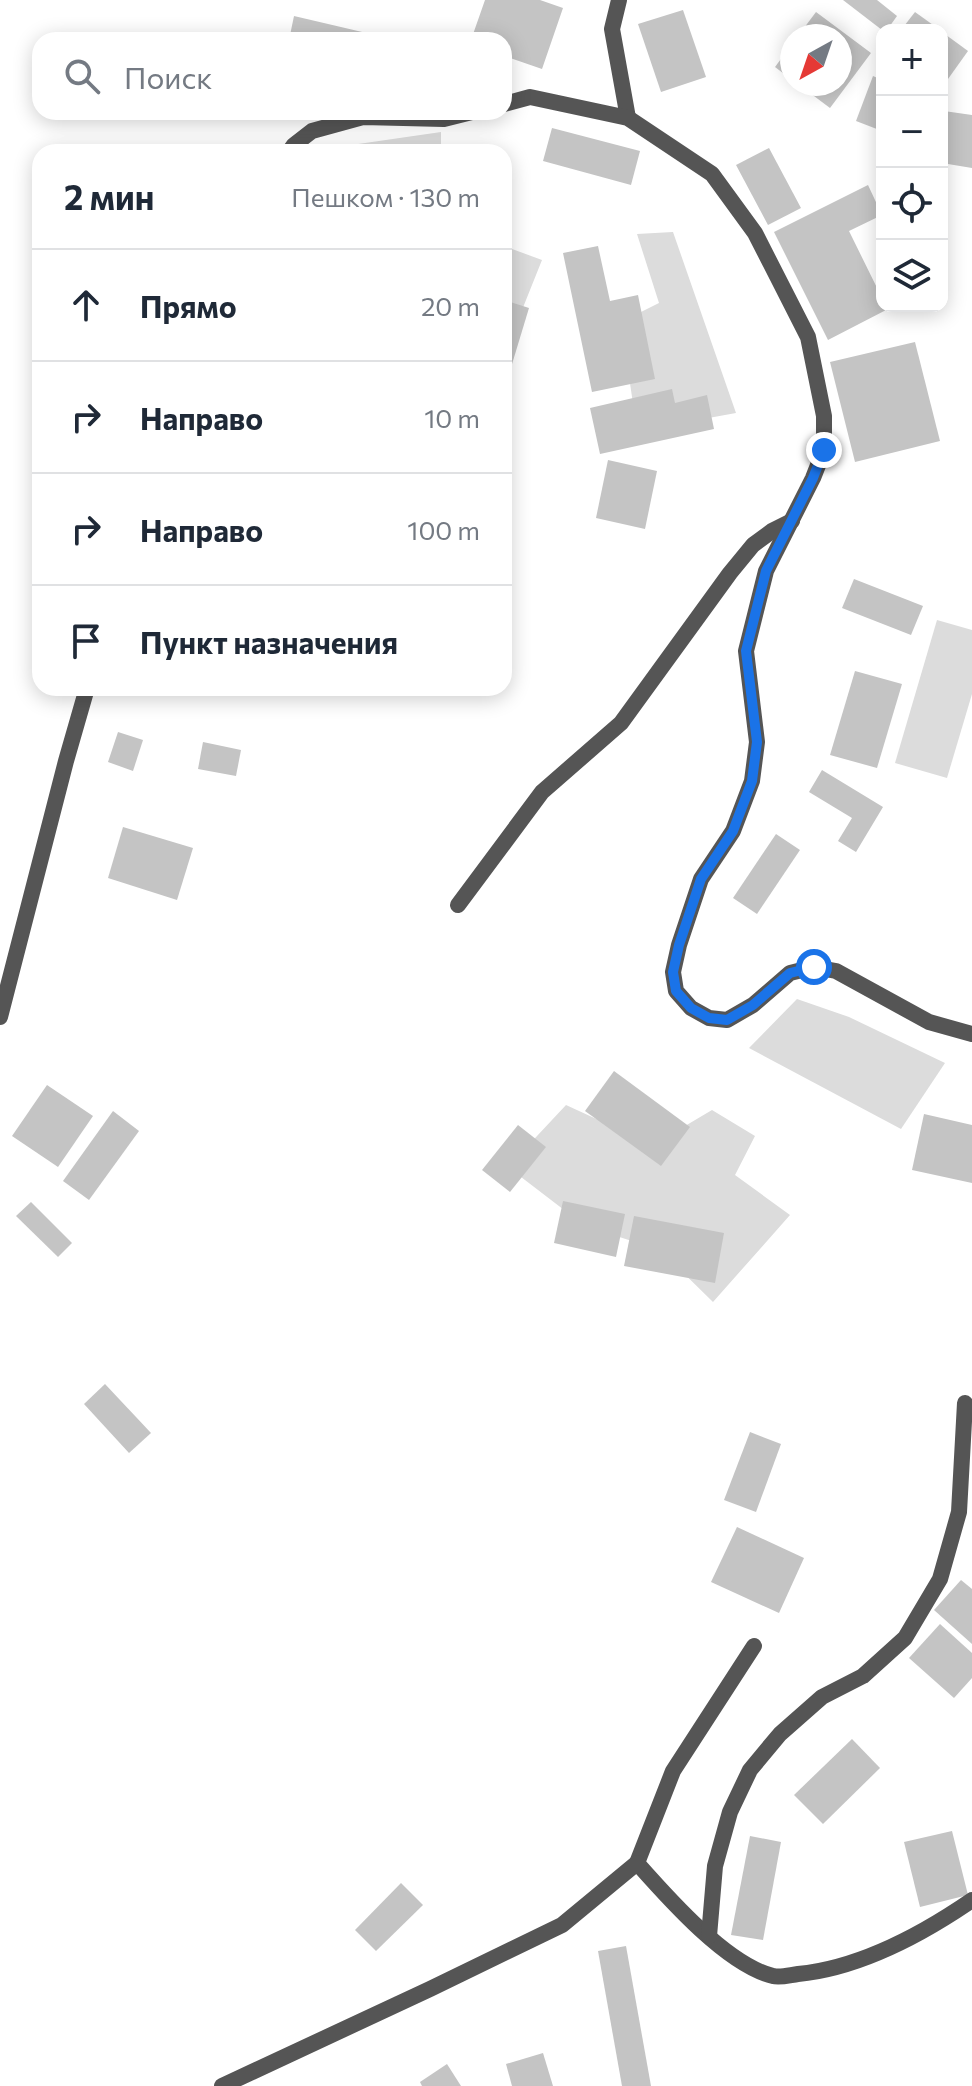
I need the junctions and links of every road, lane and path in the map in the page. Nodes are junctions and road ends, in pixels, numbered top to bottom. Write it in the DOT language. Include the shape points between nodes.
graph roads {
  1 [pos="619,0"];
  2 [pos="512,102"];
  3 [pos="628,118"];
  4 [pos="352,120"];
  5 [pos="295,144"];
  6 [pos="792,521"];
  7 [pos="85,696"];
  8 [pos="458,905"];
  9 [pos="0,1017"];
  10 [pos="972,1034"];
  11 [pos="965,1403"];
  12 [pos="754,1646"];
  13 [pos="637,1863"];
  14 [pos="972,1900"];
  15 [pos="709,1936"];
  16 [pos="222,2086"];
  1 -- 3 [label="street" via="612,29"];
  2 -- 3 [label="street" via="530,97"];
  3 -- 6 [label="street" via="712,174 755,233 808,337 824,416 824,450"];
  4 -- 5 [label="street" via="312,131"];
  6 -- 8 [label="street" via="753,545 621,723 542,792"];
  6 -- 10 [label="street" via="766,571 746,651 757,742 752,781 733,831 701,879 679,945 673,972 676,991 691,1008 727,1020 790,973 814,967 836,971 929,1022"];
  7 -- 9 [label="street"];
  11 -- 15 [label="street" via="959,1512 940,1579 905,1638 863,1676 822,1697 750,1770 730,1812 715,1866"];
  12 -- 13 [label="street" via="673,1771"];
  13 -- 15 [label="street"];
  13 -- 16 [label="street" via="562,1925"];
  14 -- 15 [label="street" via="867,1958 823,1972 775,1977 744,1963"];
}
